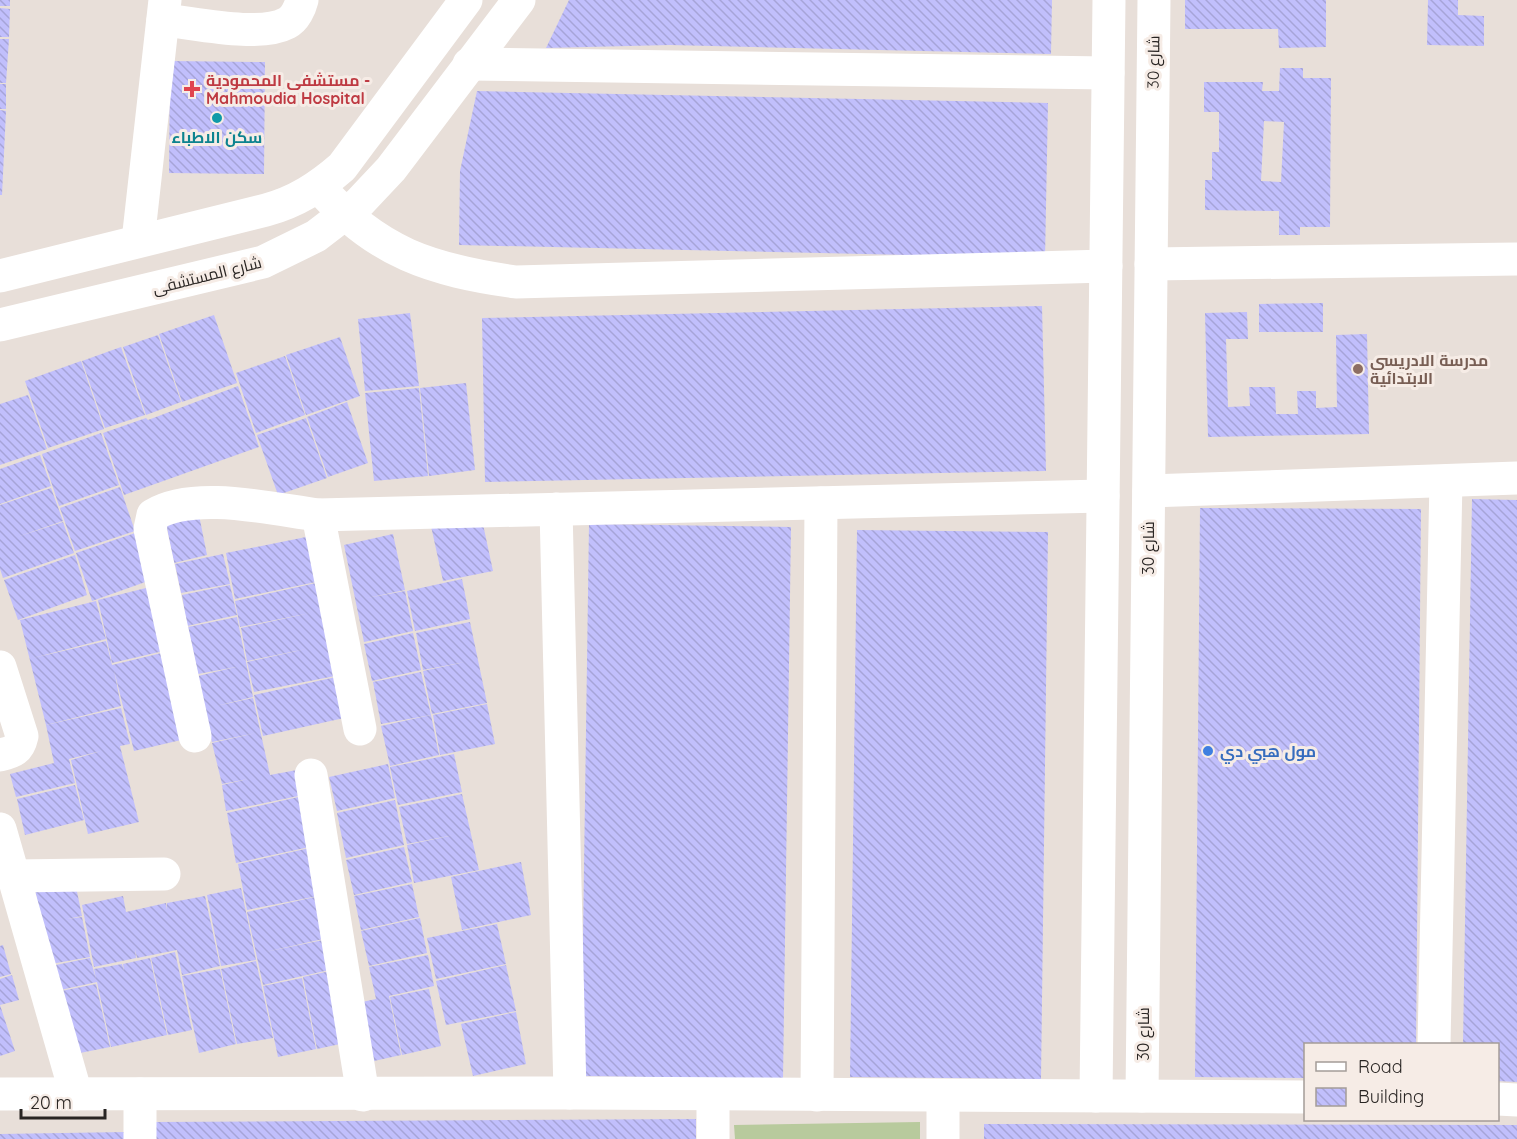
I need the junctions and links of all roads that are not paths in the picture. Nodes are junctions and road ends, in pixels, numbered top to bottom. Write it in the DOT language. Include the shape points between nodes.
graph roads {
  1 [pos="302,0"];
  2 [pos="466,0"];
  3 [pos="519,0"];
  4 [pos="1109,0"];
  5 [pos="1154,0"];
  6 [pos="164,10"];
  7 [pos="469,64"];
  8 [pos="1108,73"];
  9 [pos="319,187"];
  10 [pos="344,215"];
  11 [pos="138,241"];
  12 [pos="1517,259"];
  13 [pos="1151,264"];
  14 [pos="1106,266"];
  15 [pos="0,276"];
  16 [pos="0,325"];
  17 [pos="1517,478"];
  18 [pos="1446,481"];
  19 [pos="1103,491"];
  20 [pos="1149,491"];
  21 [pos="821,503"];
  22 [pos="556,509"];
  23 [pos="318,515"];
  24 [pos="0,667"];
  25 [pos="360,729"];
  26 [pos="195,736"];
  27 [pos="0,755"];
  28 [pos="311,775"];
  29 [pos="0,829"];
  30 [pos="164,874"];
  31 [pos="14,876"];
  32 [pos="1434,1043"];
  33 [pos="1096,1054"];
  34 [pos="1143,1055"];
  35 [pos="570,1093"];
  36 [pos="0,1094"];
  37 [pos="76,1094"];
  38 [pos="140,1094"];
  39 [pos="363,1095"];
  40 [pos="713,1095"];
  41 [pos="817,1095"];
  42 [pos="943,1096"];
  43 [pos="1096,1096"];
  44 [pos="1142,1096"];
  45 [pos="1304,1096"];
  46 [pos="1499,1099"];
  47 [pos="1517,1100"];
  48 [pos="140,1139"];
  49 [pos="712,1139"];
  50 [pos="943,1139"];
  1 -- 6 [label="street" via="289,22 272,28"];
  2 -- 9 [label="street" via="342,167"];
  3 -- 7 [label="street, شارع المستشفى"];
  4 -- 8 [label="street"];
  5 -- 13 [label="street, شارع 30"];
  6 -- 11 [label="street"];
  7 -- 8 [label="street"];
  7 -- 10 [label="street, شارع المستشفى" via="391,169"];
  8 -- 14 [label="street"];
  9 -- 10 [label="street"];
  9 -- 11 [label="street" via="273,208"];
  10 -- 14 [label="street" via="394,250 434,266 516,282"];
  10 -- 16 [label="street, شارع المستشفى" via="316,236 263,262"];
  11 -- 15 [label="street"];
  12 -- 13 [label="street"];
  13 -- 20 [label="street, شارع 30"];
  14 -- 19 [label="street"];
  17 -- 18 [label="street"];
  18 -- 20 [label="street"];
  18 -- 32 [label="street"];
  19 -- 20 [label="street" via="1122,506"];
  19 -- 21 [label="street"];
  19 -- 33 [label="street"];
  20 -- 34 [label="street, شارع 30"];
  21 -- 22 [label="street"];
  21 -- 41 [label="street"];
  22 -- 23 [label="street"];
  22 -- 35 [label="street"];
  23 -- 25 [label="street"];
  23 -- 26 [label="street" via="233,504 184,504 166,507 153,515 150,529"];
  24 -- 27 [label="street" via="22,736 20,747"];
  28 -- 39 [label="street"];
  29 -- 31 [label="street"];
  30 -- 31 [label="street"];
  31 -- 37 [label="street"];
  33 -- 34 [label="street" via="1103,1072 1118,1079 1131,1075"];
  33 -- 43 [label="street"];
  34 -- 44 [label="street, شارع 30"];
  35 -- 39 [label="street"];
  35 -- 40 [label="street"];
  36 -- 37 [label="street"];
  37 -- 38 [label="street"];
  38 -- 39 [label="street"];
  38 -- 48 [label="street"];
  40 -- 41 [label="street"];
  40 -- 49 [label="street"];
  41 -- 42 [label="street"];
  42 -- 43 [label="street"];
  42 -- 50 [label="street"];
  43 -- 44 [label="street"];
  44 -- 45 [label="street"];
  46 -- 47 [label="street"];
}
